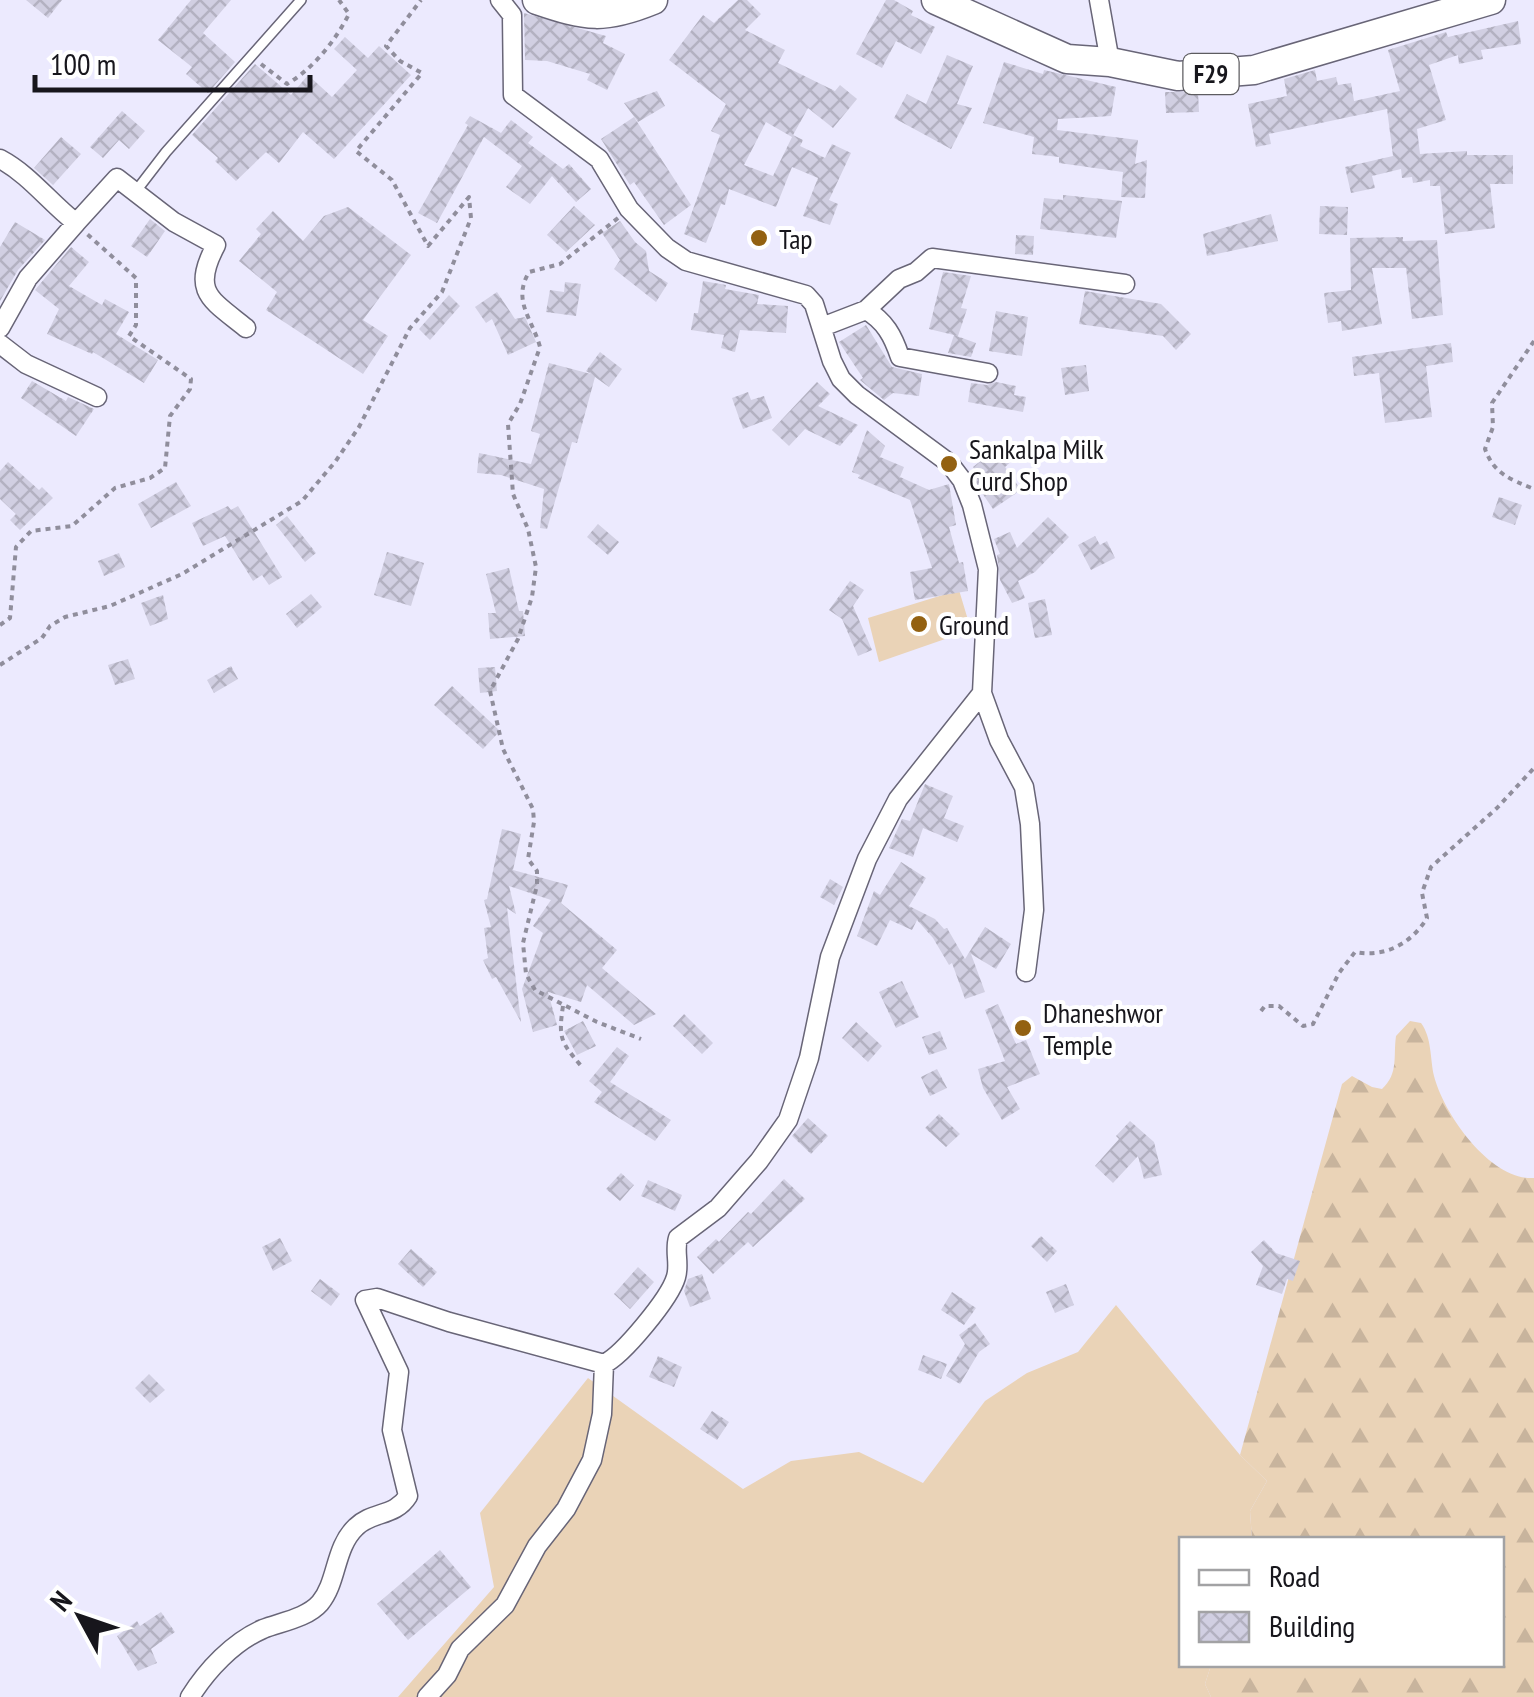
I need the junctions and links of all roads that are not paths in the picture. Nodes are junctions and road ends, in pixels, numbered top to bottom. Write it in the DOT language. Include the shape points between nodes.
graph roads {
  1 [pos="301,0"];
  2 [pos="500,0"];
  3 [pos="537,0"];
  4 [pos="654,0"];
  5 [pos="936,0"];
  6 [pos="1099,0"];
  7 [pos="1491,0"];
  8 [pos="1110,62"];
  9 [pos="0,159"];
  10 [pos="134,194"];
  11 [pos="76,223"];
  12 [pos="1125,284"];
  13 [pos="866,310"];
  14 [pos="822,327"];
  15 [pos="0,328"];
  16 [pos="246,328"];
  17 [pos="0,344"];
  18 [pos="988,373"];
  19 [pos="97,397"];
  20 [pos="982,693"];
  21 [pos="1026,972"];
  22 [pos="604,1364"];
  23 [pos="190,1697"];
  24 [pos="427,1697"];
  1 -- 10 [label="lane"];
  2 -- 14 [label="street" via="512,14 513,95 599,159 629,209 668,248 686,261 806,295"];
  3 -- 4 [label="main road" via="597,17"];
  5 -- 8 [label="main road, F29" via="1067,59"];
  6 -- 8 [label="street"];
  7 -- 8 [label="main road, F29" via="1254,70 1178,76"];
  9 -- 11 [label="street"];
  10 -- 11 [label="street" via="117,178"];
  10 -- 16 [label="street" via="216,245 204,284"];
  11 -- 15 [label="street" via="28,278"];
  12 -- 13 [label="street" via="932,258"];
  13 -- 14 [label="street"];
  13 -- 18 [label="street" via="880,318 900,357"];
  14 -- 20 [label="street" via="841,380 949,462 962,480 988,570"];
  17 -- 19 [label="street" via="26,364"];
  20 -- 21 [label="street" via="1024,787 1030,824 1034,910"];
  20 -- 22 [label="street" via="898,800 867,859 830,956 788,1120 718,1208 678,1238 675,1280"];
  22 -- 23 [label="street" via="365,1300 399,1372 392,1430 408,1496 402,1506 354,1529 322,1602 245,1640 209,1670"];
  22 -- 24 [label="street" via="592,1460 566,1509 505,1605 460,1649"];
}
